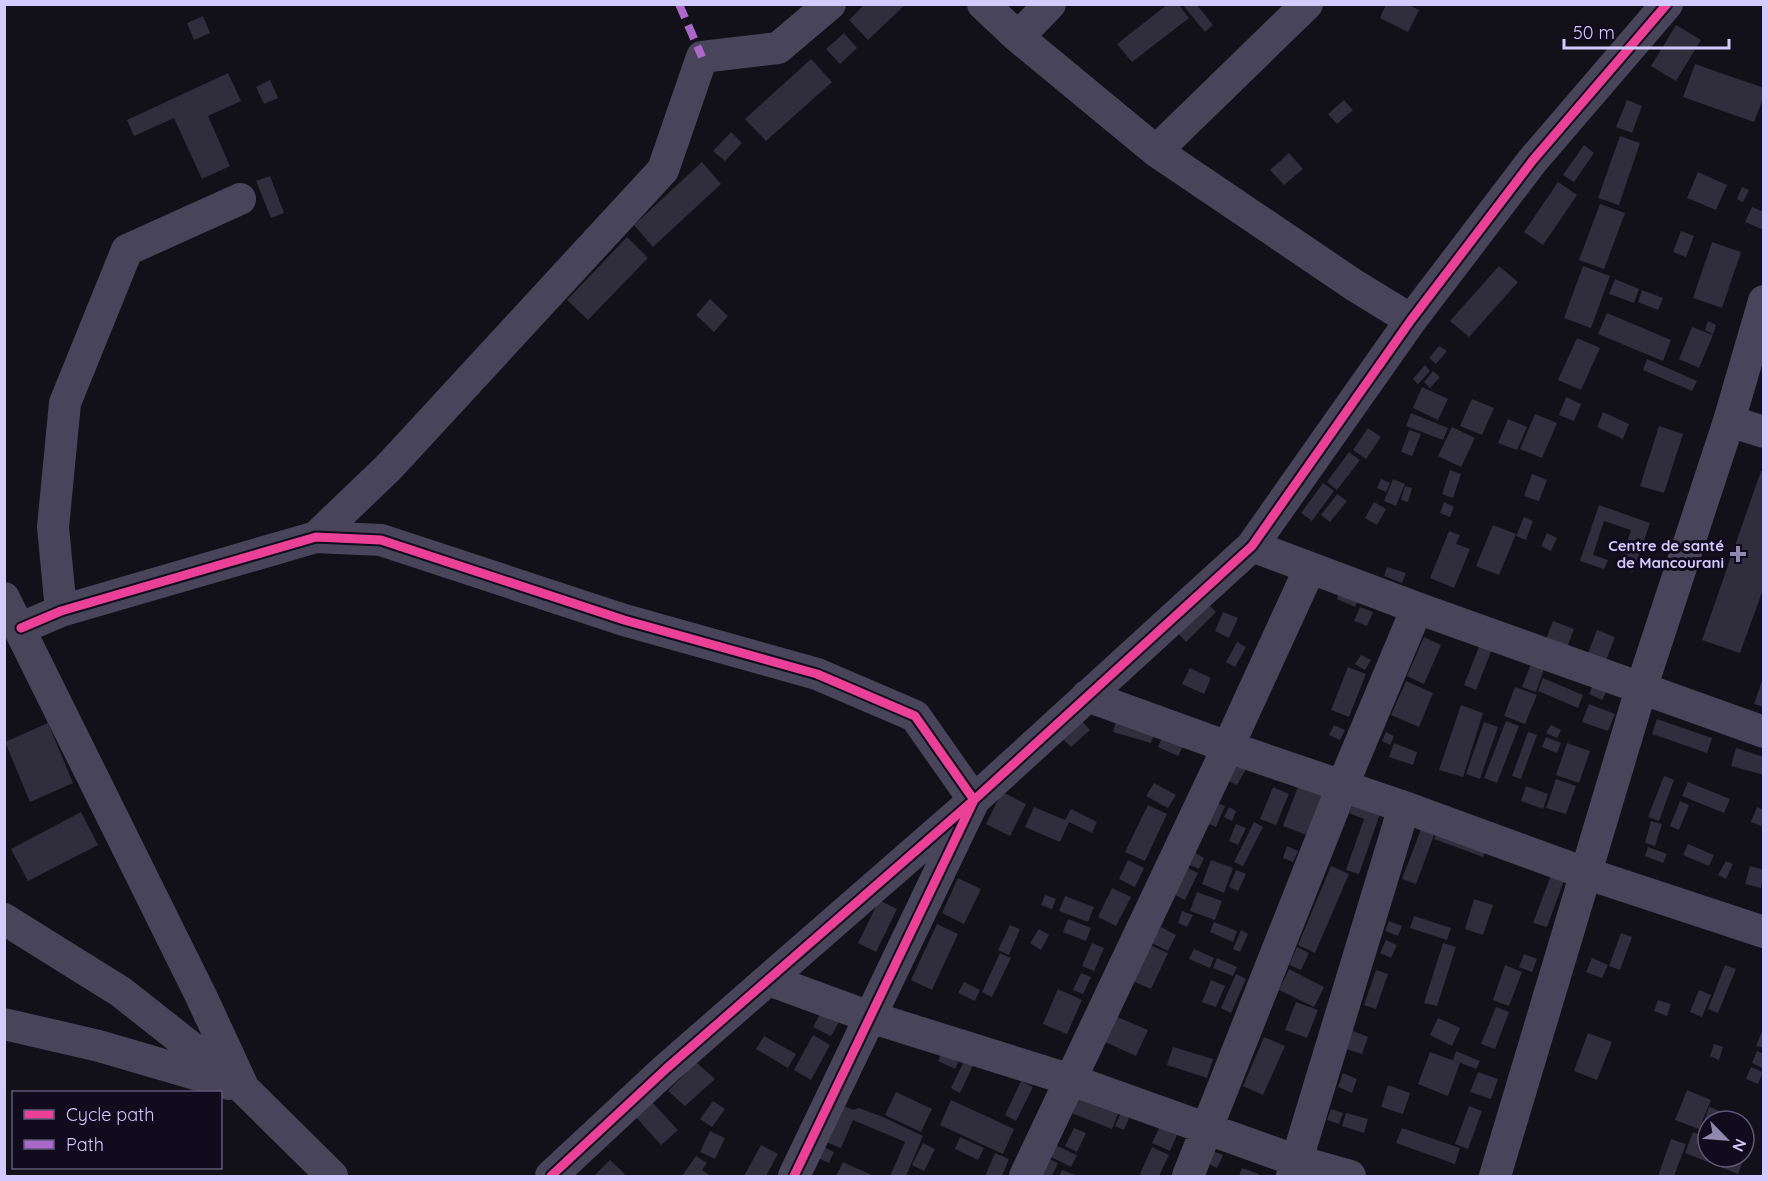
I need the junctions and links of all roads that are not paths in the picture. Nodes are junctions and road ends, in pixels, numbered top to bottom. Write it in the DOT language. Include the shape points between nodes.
graph roads {
  1 [pos="830,4"];
  2 [pos="983,4"];
  3 [pos="1050,4"];
  4 [pos="1307,4"];
  5 [pos="1667,4"];
  6 [pos="1018,37"];
  7 [pos="1156,152"];
  8 [pos="240,199"];
  9 [pos="1764,301"];
  10 [pos="1411,320"];
  11 [pos="1729,421"];
  12 [pos="1764,432"];
  13 [pos="316,537"];
  14 [pos="1252,546"];
  15 [pos="1310,568"];
  16 [pos="4,598"];
  17 [pos="1417,608"];
  18 [pos="61,611"];
  19 [pos="21,628"];
  20 [pos="1641,689"];
  21 [pos="1087,696"];
  22 [pos="1764,732"];
  23 [pos="1228,747"];
  24 [pos="1342,787"];
  25 [pos="974,800"];
  26 [pos="1404,807"];
  27 [pos="1585,873"];
  28 [pos="4,919"];
  29 [pos="1764,932"];
  30 [pos="768,980"];
  31 [pos="870,1017"];
  32 [pos="4,1024"];
  33 [pos="1071,1080"];
  34 [pos="244,1089"];
  35 [pos="1206,1130"];
  36 [pos="1295,1169"];
  37 [pos="332,1176"];
  38 [pos="551,1176"];
  39 [pos="794,1176"];
  40 [pos="1025,1176"];
  41 [pos="1188,1176"];
  42 [pos="1350,1176"];
  43 [pos="1495,1176"];
  1 -- 13 [label="street" via="778,48 702,57 663,170 389,467"];
  2 -- 6 [label="street"];
  3 -- 6 [label="street"];
  4 -- 7 [label="street"];
  5 -- 10 [label="street" via="1533,160"];
  6 -- 7 [label="street"];
  7 -- 10 [label="street"];
  8 -- 18 [label="street" via="127,250 65,403 53,527"];
  9 -- 11 [label="street"];
  10 -- 14 [label="street"];
  11 -- 12 [label="street"];
  11 -- 20 [label="street"];
  13 -- 18 [label="street"];
  13 -- 25 [label="street" via="381,540 624,620 817,674 915,716"];
  14 -- 15 [label="street"];
  14 -- 21 [label="street"];
  15 -- 17 [label="street"];
  15 -- 23 [label="street"];
  16 -- 19 [label="street"];
  17 -- 20 [label="street"];
  17 -- 24 [label="street"];
  18 -- 19 [label="street"];
  19 -- 34 [label="street"];
  20 -- 22 [label="street"];
  20 -- 27 [label="street"];
  21 -- 23 [label="street"];
  21 -- 25 [label="street"];
  23 -- 24 [label="street"];
  23 -- 33 [label="street"];
  24 -- 26 [label="street"];
  24 -- 35 [label="street"];
  25 -- 30 [label="street"];
  25 -- 31 [label="street"];
  26 -- 27 [label="street"];
  26 -- 36 [label="street"];
  27 -- 29 [label="street"];
  27 -- 43 [label="street"];
  28 -- 34 [label="street" via="121,992"];
  30 -- 31 [label="street"];
  30 -- 38 [label="street"];
  31 -- 33 [label="street"];
  31 -- 39 [label="street"];
  32 -- 34 [label="street" via="99,1046"];
  33 -- 35 [label="street"];
  33 -- 40 [label="street"];
  34 -- 37 [label="street"];
  35 -- 36 [label="street"];
  35 -- 41 [label="street"];
  36 -- 42 [label="street"];
}
